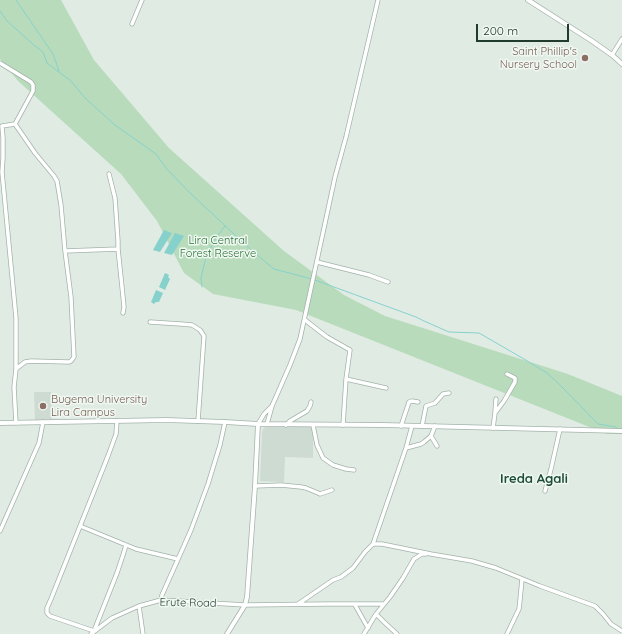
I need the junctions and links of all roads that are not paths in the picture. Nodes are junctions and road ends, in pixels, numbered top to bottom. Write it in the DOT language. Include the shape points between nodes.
graph roads {
  1 [pos="142,0"];
  2 [pos="378,0"];
  3 [pos="531,1"];
  4 [pos="132,24"];
  5 [pos="622,39"];
  6 [pos="612,55"];
  7 [pos="0,63"];
  8 [pos="622,64"];
  9 [pos="15,124"];
  10 [pos="1,126"];
  11 [pos="109,174"];
  12 [pos="118,249"];
  13 [pos="65,251"];
  14 [pos="317,262"];
  15 [pos="388,282"];
  16 [pos="123,313"];
  17 [pos="305,320"];
  18 [pos="150,322"];
  19 [pos="16,369"];
  20 [pos="507,374"];
  21 [pos="346,379"];
  22 [pos="386,388"];
  23 [pos="449,393"];
  24 [pos="496,399"];
  25 [pos="311,402"];
  26 [pos="418,402"];
  27 [pos="272,406"];
  28 [pos="495,413"];
  29 [pos="117,421"];
  30 [pos="198,421"];
  31 [pos="43,422"];
  32 [pos="225,422"];
  33 [pos="0,423"];
  34 [pos="16,423"];
  35 [pos="258,424"];
  36 [pos="267,424"];
  37 [pos="286,425"];
  38 [pos="314,425"];
  39 [pos="343,425"];
  40 [pos="401,426"];
  41 [pos="412,426"];
  42 [pos="422,426"];
  43 [pos="435,426"];
  44 [pos="493,428"];
  45 [pos="560,429"];
  46 [pos="622,431"];
  47 [pos="431,436"];
  48 [pos="437,446"];
  49 [pos="406,448"];
  50 [pos="354,470"];
  51 [pos="256,486"];
  52 [pos="332,490"];
  53 [pos="545,491"];
  54 [pos="80,526"];
  55 [pos="0,531"];
  56 [pos="373,544"];
  57 [pos="126,545"];
  58 [pos="410,549"];
  59 [pos="431,554"];
  60 [pos="414,559"];
  61 [pos="178,560"];
  62 [pos="522,579"];
  63 [pos="161,600"];
  64 [pos="298,604"];
  65 [pos="354,604"];
  66 [pos="384,604"];
  67 [pos="244,605"];
  68 [pos="139,606"];
  69 [pos="376,614"];
  70 [pos="368,628"];
  71 [pos="622,631"];
  72 [pos="92,633"];
  73 [pos="143,634"];
  74 [pos="227,634"];
  75 [pos="364,634"];
  76 [pos="397,634"];
  77 [pos="507,634"];
  1 -- 4 [label="street"];
  2 -- 14 [label="street"];
  3 -- 6 [label="street"];
  5 -- 6 [label="street"];
  6 -- 8 [label="street"];
  7 -- 9 [label="street" via="33,85 33,91"];
  9 -- 10 [label="street"];
  9 -- 13 [label="street" via="57,181"];
  10 -- 19 [label="street" via="2,172 16,318"];
  11 -- 12 [label="street" via="115,198"];
  12 -- 13 [label="street"];
  12 -- 16 [label="street"];
  13 -- 19 [label="street" via="71,297 74,357 69,362 25,362"];
  14 -- 15 [label="street"];
  14 -- 17 [label="street"];
  17 -- 21 [label="street" via="350,350"];
  17 -- 27 [label="street" via="294,356"];
  18 -- 30 [label="street" via="192,326 200,330 204,336"];
  19 -- 34 [label="street"];
  20 -- 28 [label="street" via="515,378 515,382"];
  21 -- 22 [label="street"];
  21 -- 39 [label="street"];
  23 -- 42 [label="street" via="442,394 435,403 426,406"];
  24 -- 28 [label="street"];
  25 -- 37 [label="street" via="307,411"];
  26 -- 40 [label="street" via="409,402"];
  27 -- 35 [label="street"];
  27 -- 36 [label="street"];
  28 -- 44 [label="street"];
  29 -- 30 [label="street"];
  29 -- 31 [label="street"];
  29 -- 54 [label="street" via="116,434"];
  30 -- 32 [label="street"];
  31 -- 34 [label="street"];
  31 -- 55 [label="street" via="39,444"];
  32 -- 35 [label="street"];
  32 -- 61 [label="street" via="211,474"];
  33 -- 34 [label="street"];
  35 -- 36 [label="street"];
  35 -- 51 [label="street"];
  36 -- 37 [label="street"];
  37 -- 38 [label="street"];
  38 -- 39 [label="street"];
  38 -- 50 [label="street" via="314,434 323,458 333,465"];
  39 -- 40 [label="street"];
  40 -- 41 [label="street"];
  41 -- 42 [label="street"];
  41 -- 49 [label="street"];
  42 -- 43 [label="street"];
  43 -- 44 [label="street"];
  43 -- 47 [label="street"];
  44 -- 45 [label="street"];
  45 -- 46 [label="street"];
  45 -- 53 [label="street"];
  47 -- 48 [label="street"];
  47 -- 49 [label="street" via="421,444"];
  49 -- 56 [label="street"];
  51 -- 52 [label="street" via="301,487 320,494"];
  51 -- 67 [label="street" via="247,597"];
  54 -- 57 [label="street"];
  54 -- 72 [label="street" via="47,613"];
  56 -- 58 [label="street"];
  56 -- 64 [label="street" via="353,568"];
  57 -- 61 [label="street"];
  57 -- 72 [label="street"];
  58 -- 59 [label="street"];
  58 -- 60 [label="street"];
  59 -- 60 [label="street" via="422,554"];
  59 -- 62 [label="street" via="472,561"];
  60 -- 66 [label="street"];
  61 -- 63 [label="street"];
  62 -- 71 [label="street" via="595,606 611,624"];
  62 -- 77 [label="street" via="519,609"];
  63 -- 67 [label="street, Erute Road"];
  63 -- 68 [label="street, Erute Road"];
  64 -- 65 [label="street, Erute Road"];
  64 -- 67 [label="street, Erute Road"];
  65 -- 66 [label="street, Erute Road"];
  65 -- 70 [label="street"];
  66 -- 69 [label="street"];
  67 -- 74 [label="street"];
  68 -- 72 [label="street, Erute Road" via="112,618"];
  68 -- 73 [label="street"];
  69 -- 70 [label="street"];
  69 -- 76 [label="street"];
  70 -- 75 [label="street"];
}
